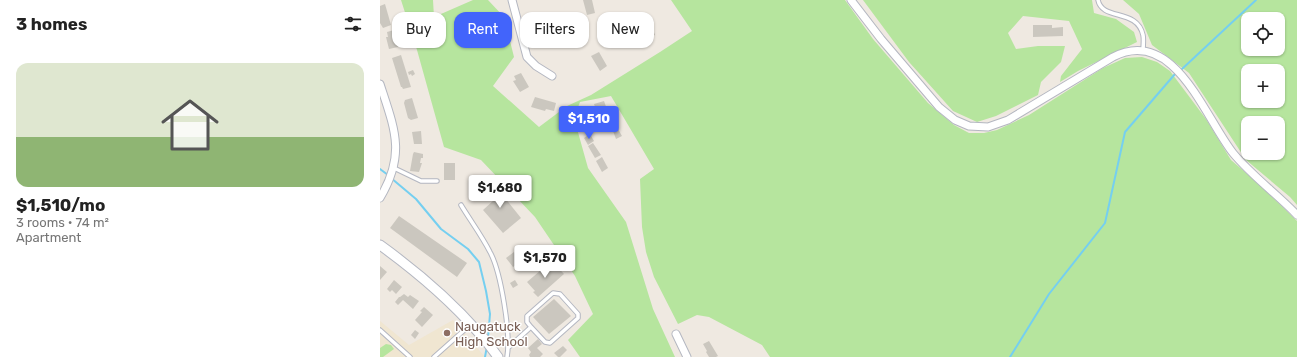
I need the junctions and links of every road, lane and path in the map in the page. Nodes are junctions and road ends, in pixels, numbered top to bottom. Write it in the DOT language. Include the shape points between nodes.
graph roads {
  1 [pos="512,0"];
  2 [pos="851,0"];
  3 [pos="1098,0"];
  4 [pos="1143,51"];
  5 [pos="552,76"];
  6 [pos="380,84"];
  7 [pos="393,170"];
  8 [pos="437,181"];
  9 [pos="380,198"];
  10 [pos="461,205"];
  11 [pos="1297,215"];
  12 [pos="380,245"];
  13 [pos="471,324"];
  14 [pos="531,328"];
  15 [pos="380,330"];
  16 [pos="676,334"];
  17 [pos="509,347"];
  18 [pos="497,355"];
  19 [pos="410,357"];
  20 [pos="434,357"];
  21 [pos="507,357"];
  22 [pos="686,357"];
  1 -- 5 [label="street" via="527,58"];
  2 -- 4 [label="street" via="939,107 955,120 969,126 982,128 1002,123 1118,55"];
  3 -- 4 [label="lane" via="1106,12 1126,17 1138,25 1143,35"];
  4 -- 11 [label="street" via="1159,56 1181,75 1233,153"];
  6 -- 7 [label="street" via="396,144"];
  7 -- 8 [label="lane" via="421,181"];
  7 -- 9 [label="street"];
  10 -- 17 [label="lane" via="491,253 498,272"];
  12 -- 13 [label="street" via="423,279"];
  13 -- 18 [label="street"];
  13 -- 20 [label="lane"];
  14 -- 14 [label="lane" via="527,316 553,293 560,294 578,314 578,318 550,343 545,342"];
  14 -- 17 [label="lane"];
  15 -- 19 [label="lane"];
  16 -- 22 [label="street"];
  17 -- 21 [label="lane"];
}
